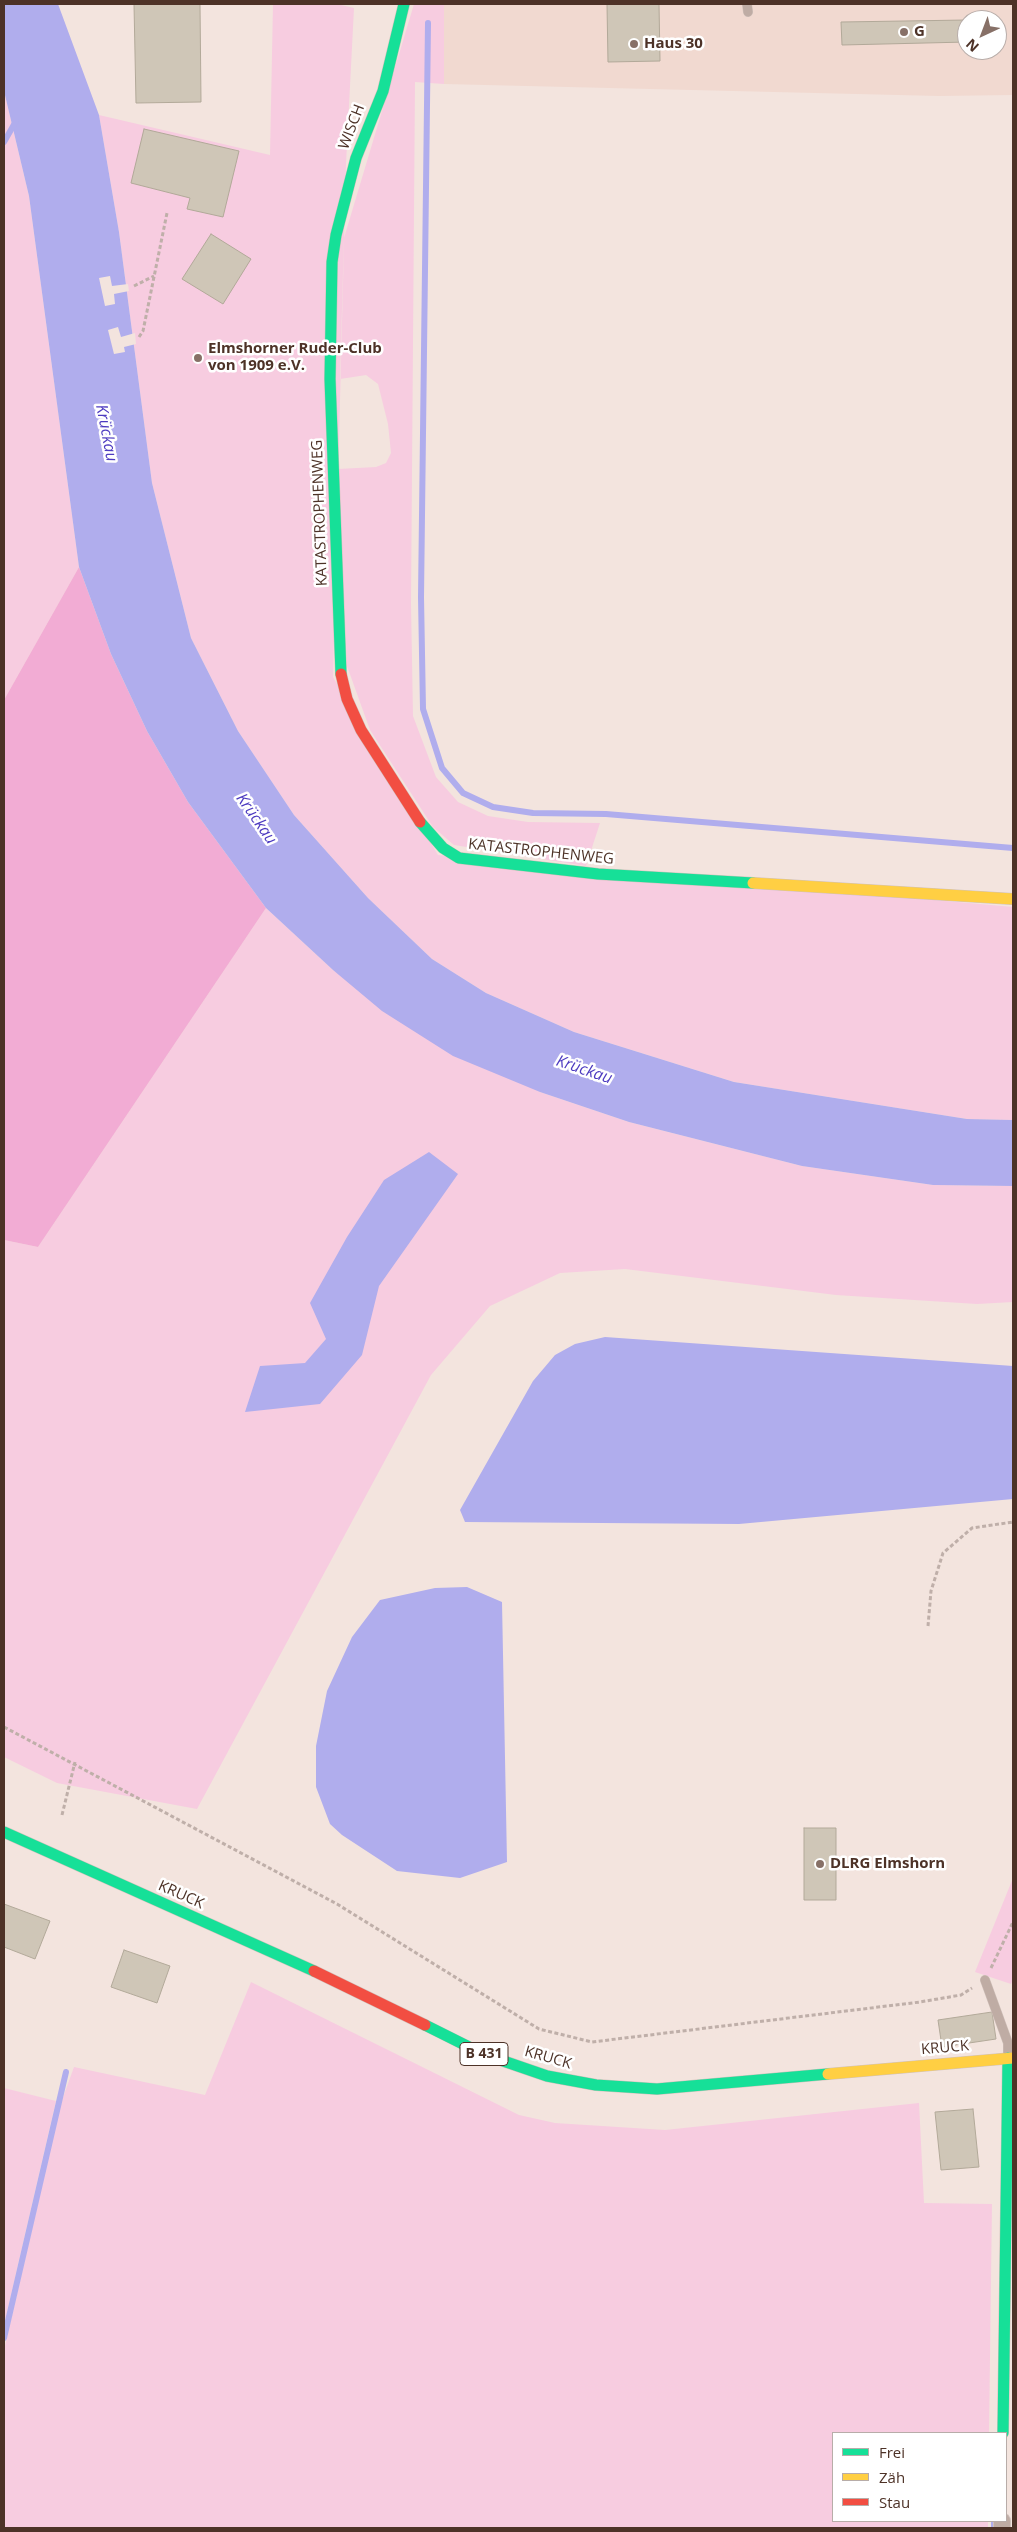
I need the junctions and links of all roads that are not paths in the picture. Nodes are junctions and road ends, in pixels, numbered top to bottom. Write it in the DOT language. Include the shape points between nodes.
graph roads {
  1 [pos="404,4"];
  2 [pos="332,262"];
  3 [pos="1013,899"];
  4 [pos="4,1832"];
  5 [pos="985,1980"];
  6 [pos="1011,2058"];
  7 [pos="1003,2432"];
  1 -- 2 [label="street, WISCH" via="383,91 345,195"];
  2 -- 3 [label="street, KATASTROPHENWEG" via="330,379 340,672 347,699 361,730 418,819 443,848 459,858 598,874"];
  4 -- 6 [label="street, KRUCK / B 431" via="312,1970 483,2054 547,2076 596,2085 657,2089"];
  5 -- 6 [label="lane"];
  6 -- 7 [label="street"];
}
